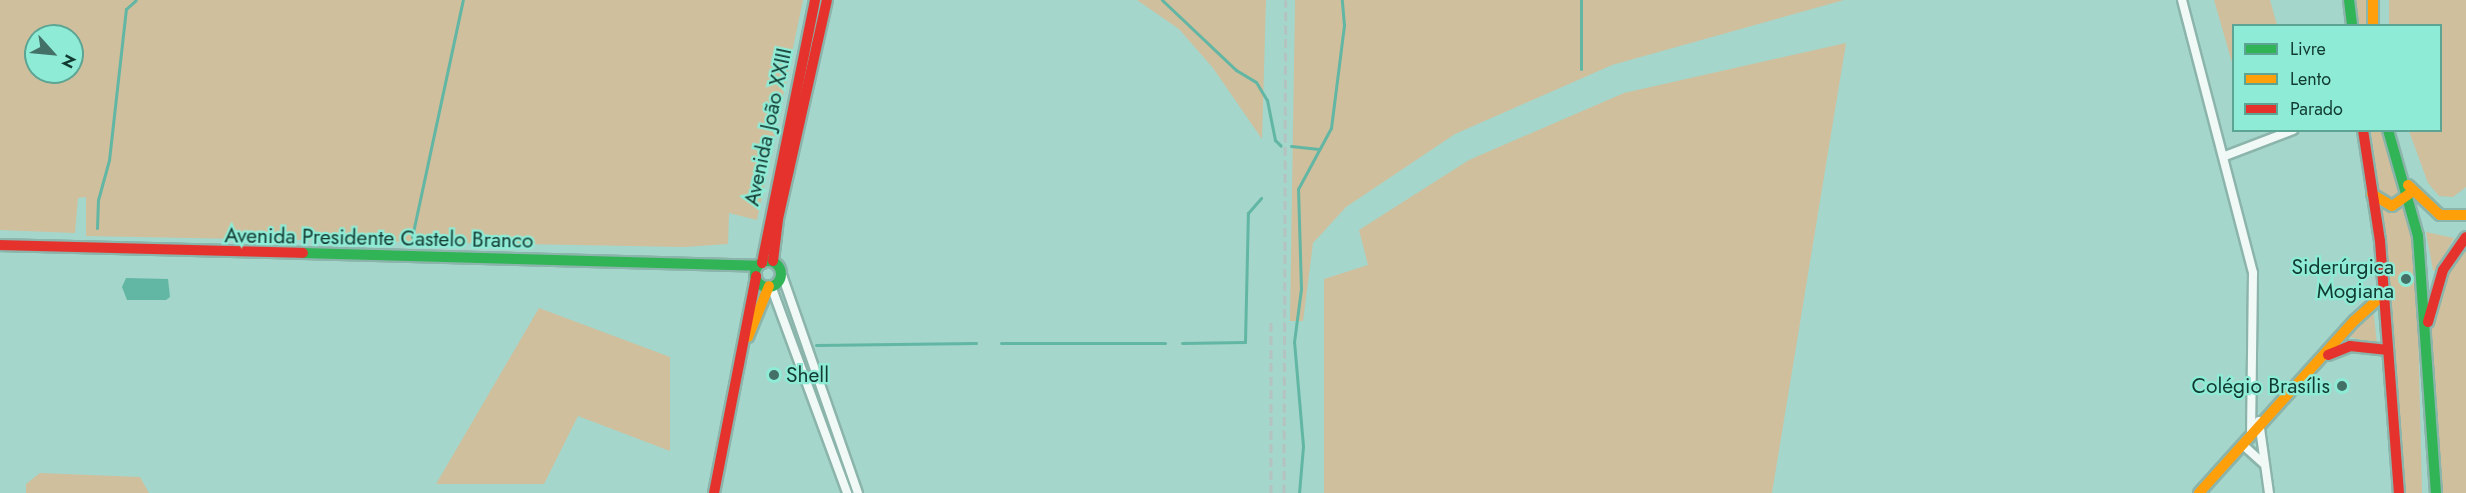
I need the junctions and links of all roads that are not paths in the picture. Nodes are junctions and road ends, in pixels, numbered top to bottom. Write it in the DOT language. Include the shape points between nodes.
graph roads {
  1 [pos="815,0"];
  2 [pos="827,0"];
  3 [pos="2182,0"];
  4 [pos="2349,0"];
  5 [pos="2373,0"];
  6 [pos="2352,24"];
  7 [pos="2373,24"];
  8 [pos="2289,132"];
  9 [pos="2363,132"];
  10 [pos="2389,132"];
  11 [pos="2225,156"];
  12 [pos="2405,182"];
  13 [pos="2372,194"];
  14 [pos="2409,194"];
  15 [pos="2466,215"];
  16 [pos="2466,237"];
  17 [pos="0,245"];
  18 [pos="762,267"];
  19 [pos="781,272"];
  20 [pos="770,286"];
  21 [pos="2382,296"];
  22 [pos="2426,335"];
  23 [pos="2386,350"];
  24 [pos="741,354"];
  25 [pos="2320,359"];
  26 [pos="2250,410"];
  27 [pos="2262,423"];
  28 [pos="2252,435"];
  29 [pos="2243,445"];
  30 [pos="2264,465"];
  31 [pos="714,493"];
  32 [pos="847,493"];
  33 [pos="858,493"];
  34 [pos="2199,493"];
  35 [pos="2270,493"];
  36 [pos="2399,493"];
  37 [pos="2436,493"];
  1 -- 18 [label="main road, Avenida João XXIII"];
  2 -- 18 [label="main road, Avenida João XXIII"];
  3 -- 11 [label="street"];
  4 -- 6 [label="main road"];
  5 -- 7 [label="main road"];
  8 -- 11 [label="street"];
  9 -- 13 [label="main road"];
  10 -- 12 [label="main road"];
  11 -- 26 [label="street" via="2253,273"];
  12 -- 14 [label="main road"];
  12 -- 15 [label="main road" via="2440,215"];
  13 -- 14 [label="main road" via="2392,206"];
  13 -- 21 [label="main road" via="2380,241"];
  14 -- 22 [label="main road" via="2418,236"];
  16 -- 22 [label="main road" via="2435,289"];
  17 -- 18 [label="main road, Avenida Presidente Castelo Branco"];
  18 -- 19 [label="main road"];
  18 -- 20 [label="main road"];
  18 -- 24 [label="main road, Avenida João XXIII"];
  19 -- 20 [label="main road, Avenida João XXIII" via="779,281"];
  19 -- 33 [label="street"];
  20 -- 24 [label="main road, Avenida João XXIII"];
  20 -- 32 [label="street"];
  21 -- 23 [label="main road"];
  21 -- 25 [label="main road"];
  22 -- 37 [label="main road"];
  23 -- 25 [label="main road" via="2350,346"];
  23 -- 36 [label="main road"];
  24 -- 31 [label="main road, Avenida João XXIII"];
  25 -- 27 [label="main road"];
  26 -- 27 [label="street"];
  26 -- 28 [label="street"];
  27 -- 28 [label="main road"];
  27 -- 30 [label="street"];
  28 -- 29 [label="main road"];
  29 -- 30 [label="street"];
  29 -- 34 [label="main road"];
  30 -- 35 [label="street"];
}
